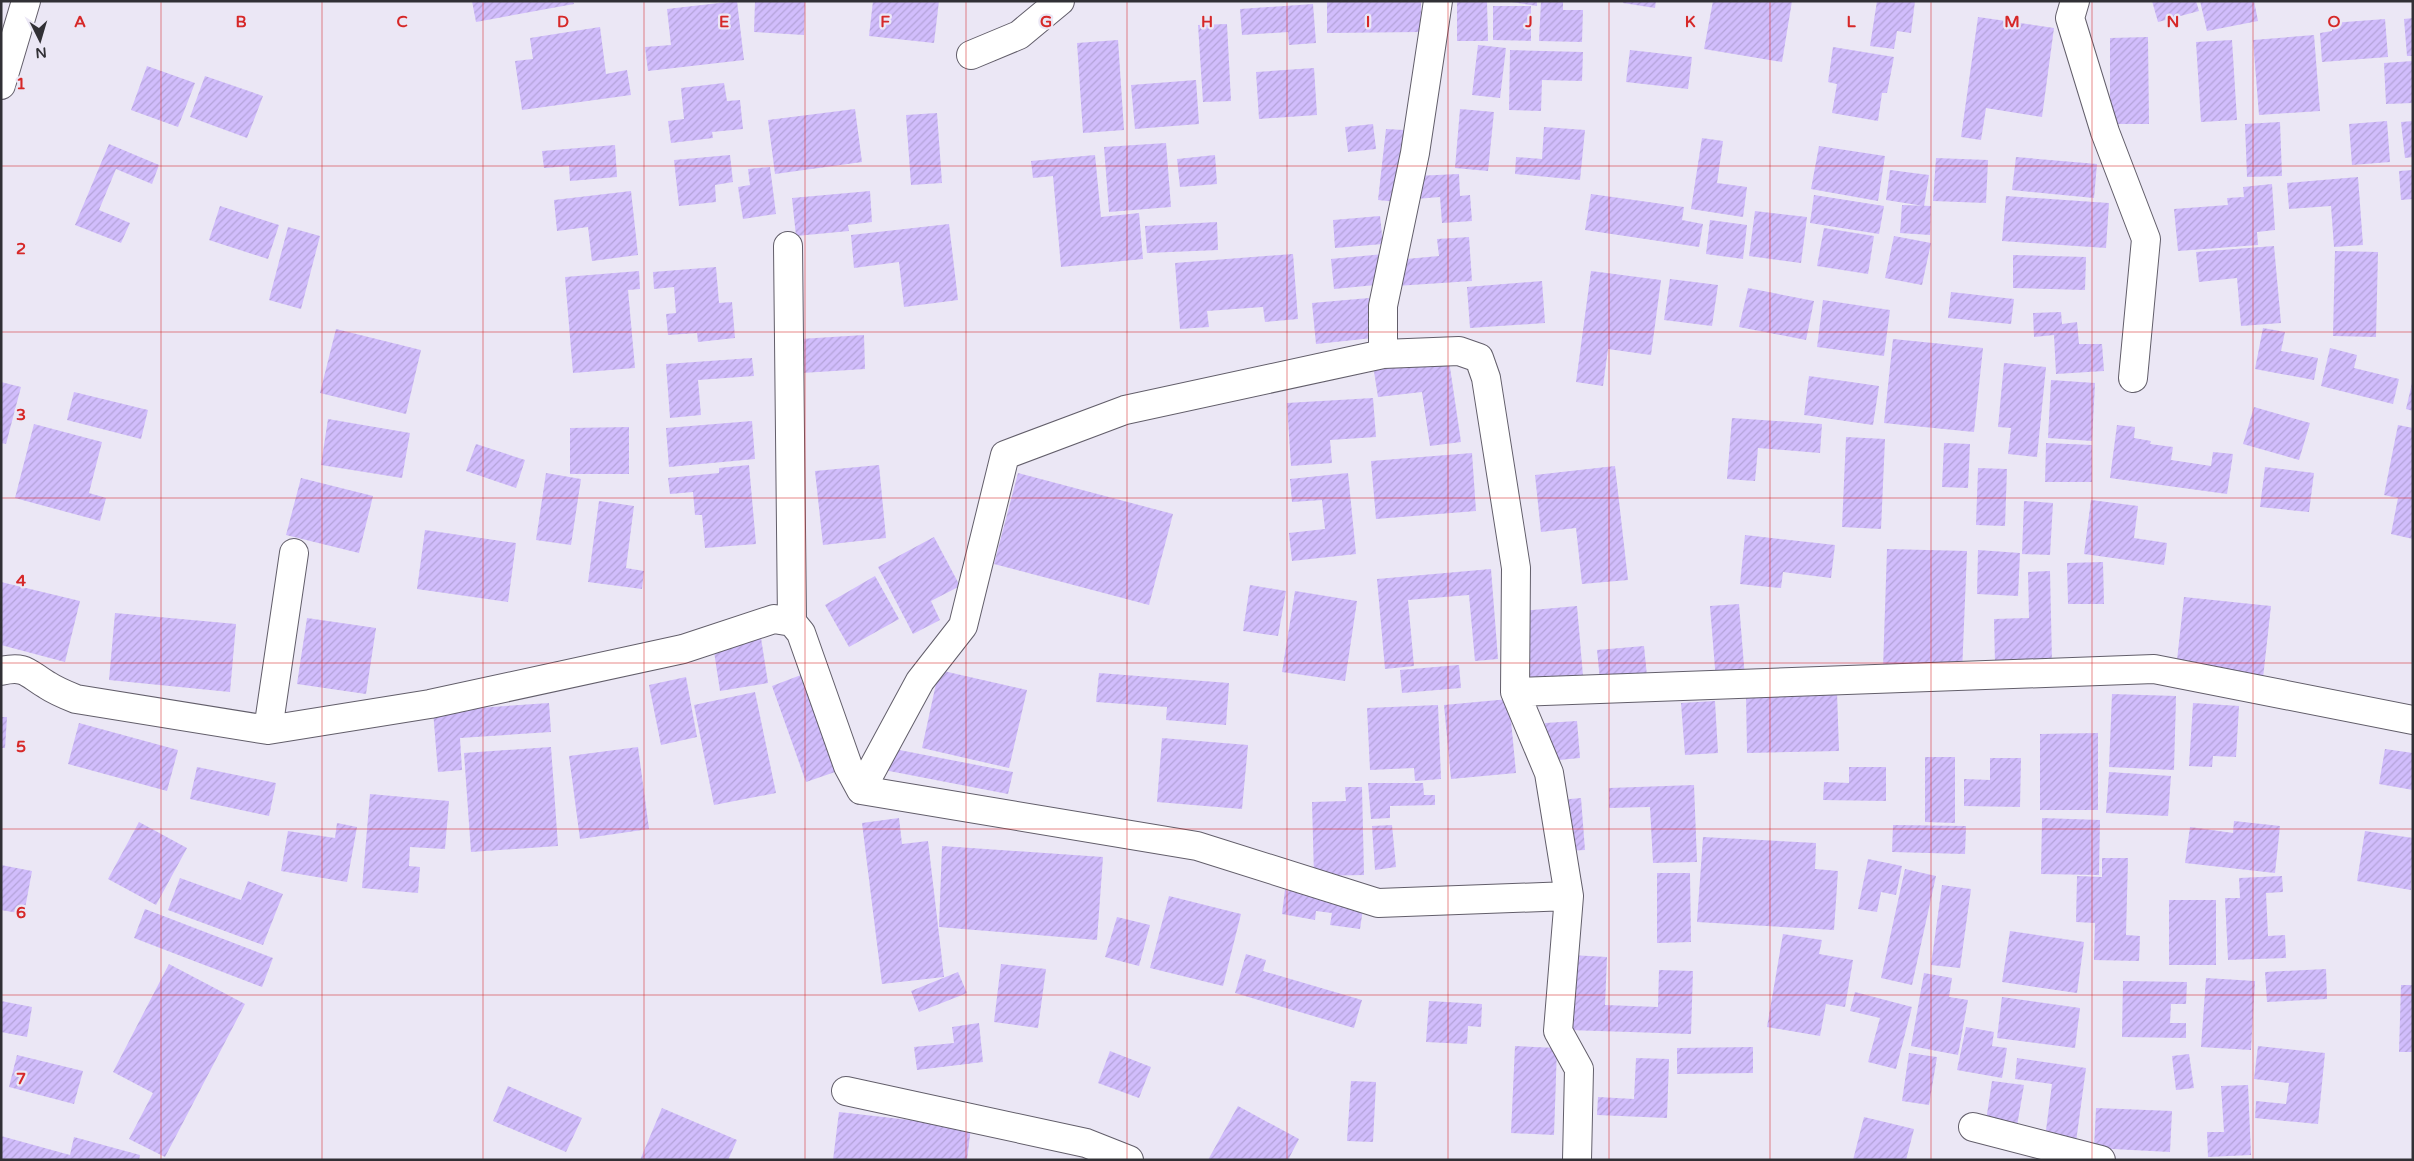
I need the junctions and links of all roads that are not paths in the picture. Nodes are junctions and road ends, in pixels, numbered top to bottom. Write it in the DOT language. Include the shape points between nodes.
graph roads {
  1 [pos="26,1"];
  2 [pos="1060,1"];
  3 [pos="1438,1"];
  4 [pos="2075,1"];
  5 [pos="971,55"];
  6 [pos="1,85"];
  7 [pos="788,246"];
  8 [pos="1382,354"];
  9 [pos="2133,378"];
  10 [pos="294,553"];
  11 [pos="792,622"];
  12 [pos="1,671"];
  13 [pos="1515,692"];
  14 [pos="2413,720"];
  15 [pos="268,730"];
  16 [pos="861,790"];
  17 [pos="1569,896"];
  18 [pos="846,1091"];
  19 [pos="1973,1127"];
  20 [pos="1129,1160"];
  21 [pos="1576,1160"];
  22 [pos="2101,1160"];
  1 -- 6 [label="street"];
  2 -- 5 [label="street" via="1019,35"];
  3 -- 8 [label="street" via="1415,153 1384,306"];
  4 -- 9 [label="street" via="2070,18 2105,132 2146,239"];
  7 -- 11 [label="street"];
  8 -- 13 [label="street" via="1459,350 1480,358 1486,378 1516,568"];
  8 -- 16 [label="street" via="1124,410 1005,455 963,626 920,682"];
  10 -- 15 [label="street"];
  11 -- 15 [label="street" via="774,619 682,649 430,704"];
  11 -- 16 [label="street" via="801,633 848,766"];
  12 -- 15 [label="street" via="15,668 29,671 47,685 76,699"];
  13 -- 14 [label="street" via="2154,670"];
  13 -- 17 [label="street" via="1549,773"];
  16 -- 17 [label="street" via="1197,846 1378,903"];
  17 -- 21 [label="street" via="1558,1031 1579,1069"];
  18 -- 20 [label="street" via="1086,1143"];
  19 -- 22 [label="street"];
}
